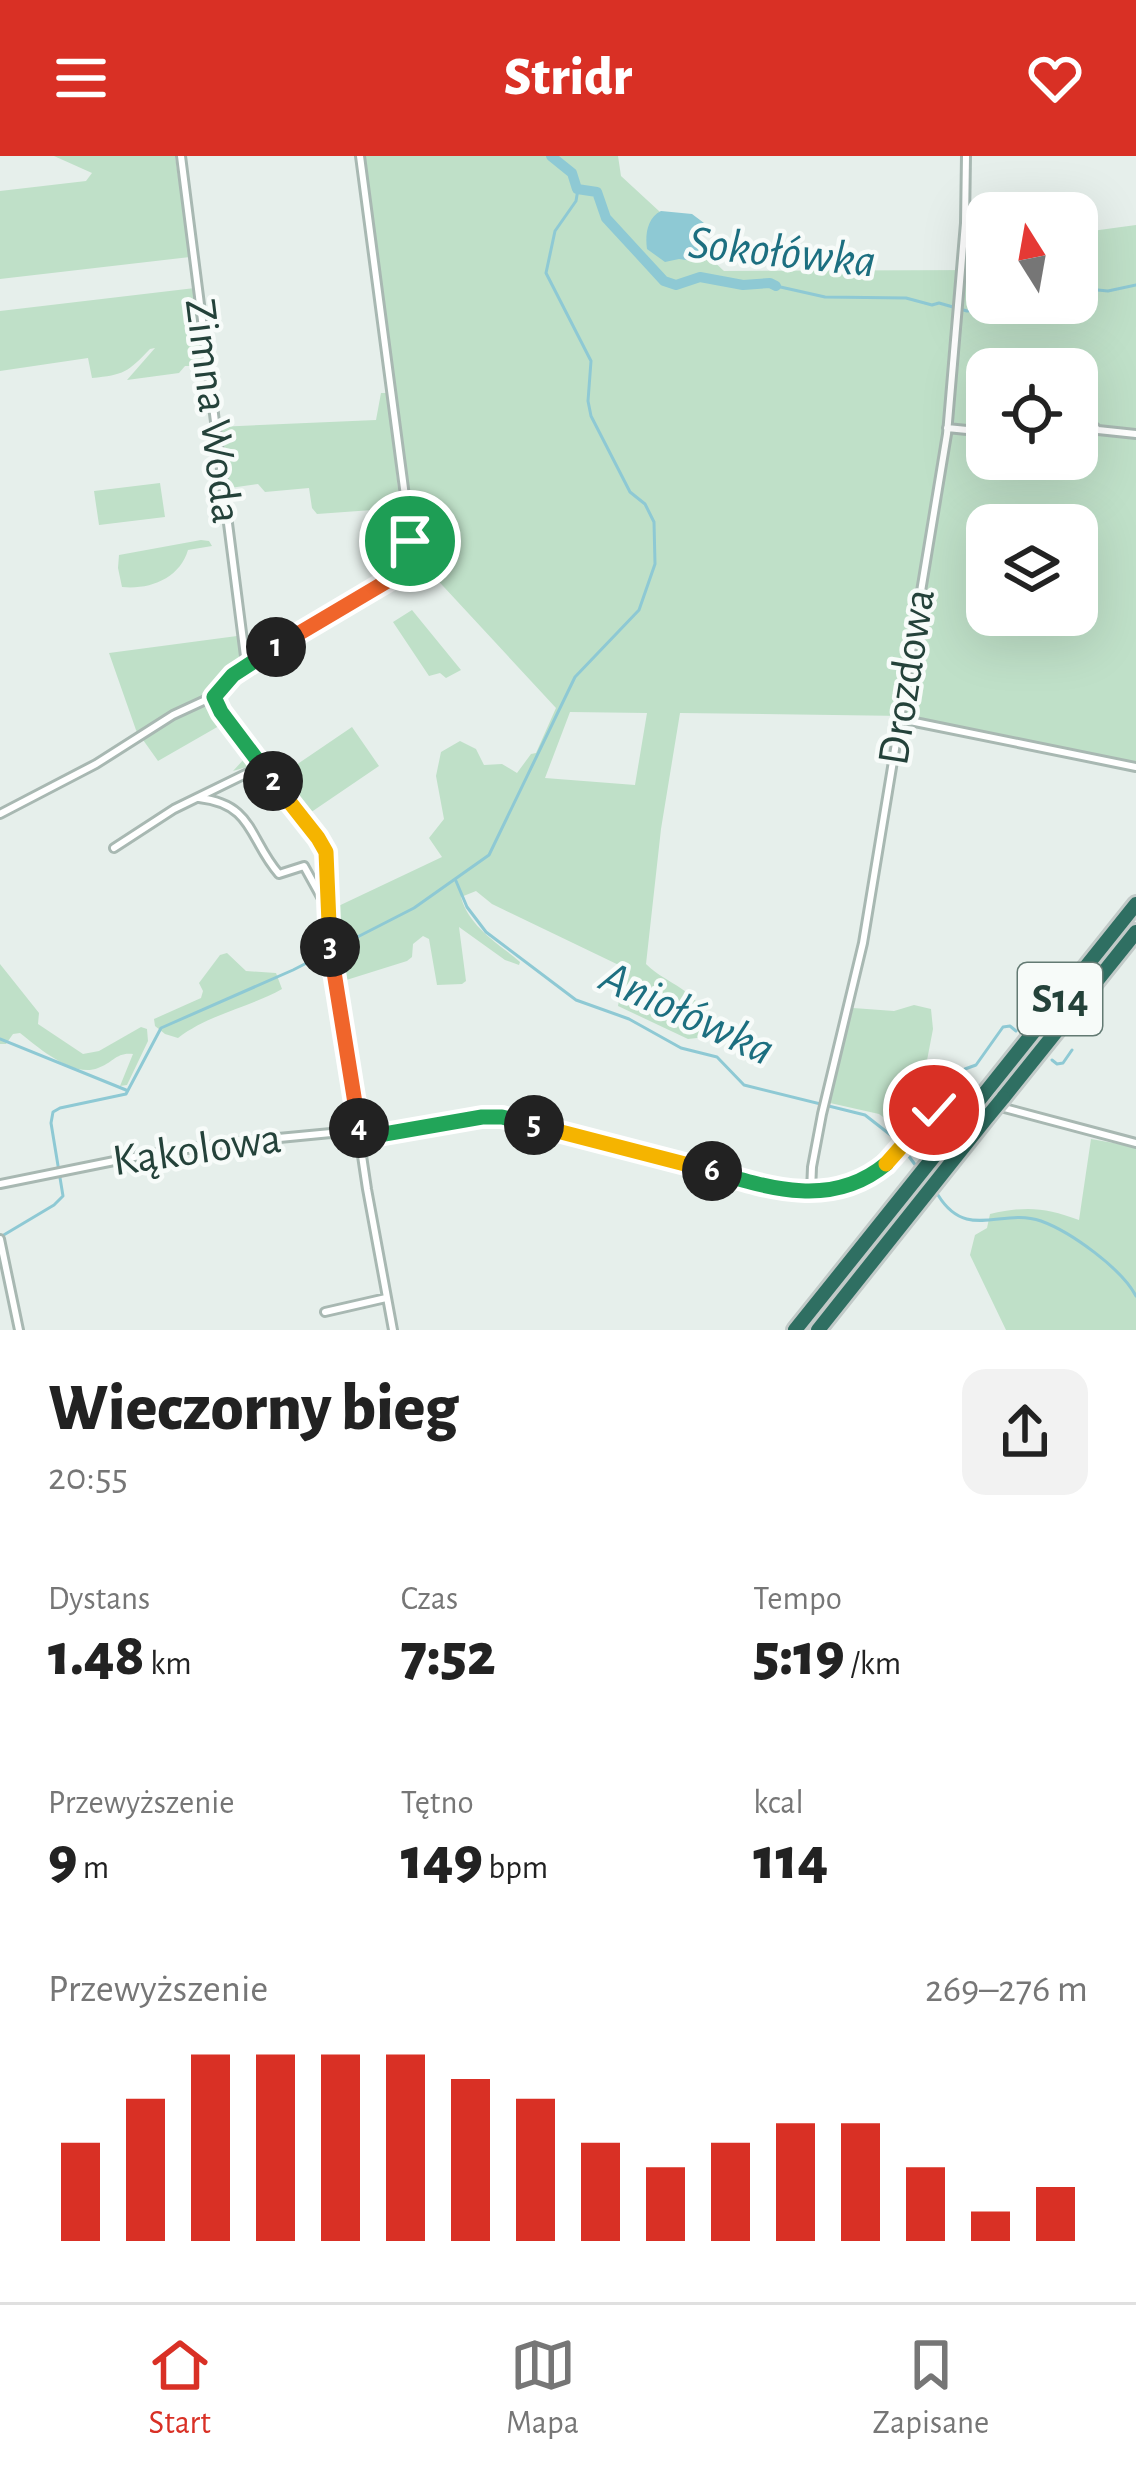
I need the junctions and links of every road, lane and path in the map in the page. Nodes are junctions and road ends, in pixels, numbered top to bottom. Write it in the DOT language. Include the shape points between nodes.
graph roads {
  1 [pos="182,156"];
  2 [pos="359,156"];
  3 [pos="966,156"];
  4 [pos="947,428"];
  5 [pos="966,430"];
  6 [pos="1098,430"];
  7 [pos="1136,434"];
  8 [pos="246,665"];
  9 [pos="214,697"];
  10 [pos="901,718"];
  11 [pos="262,766"];
  12 [pos="1136,767"];
  13 [pos="199,798"];
  14 [pos="0,814"];
  15 [pos="114,848"];
  16 [pos="327,856"];
  17 [pos="301,865"];
  18 [pos="1136,904"];
  19 [pos="327,912"];
  20 [pos="1136,932"];
  21 [pos="360,1136"];
  22 [pos="1136,1143"];
  23 [pos="0,1184"];
  24 [pos="811,1192"];
  25 [pos="0,1240"];
  26 [pos="387,1298"];
  27 [pos="325,1312"];
  28 [pos="20,1330"];
  29 [pos="393,1330"];
  30 [pos="795,1330"];
  31 [pos="818,1330"];
  1 -- 8 [label="street, Zimna Woda"];
  2 -- 8 [label="street" via="414,564"];
  3 -- 4 [label="street, Drozdowa"];
  4 -- 5 [label="street"];
  4 -- 10 [label="street, Drozdowa"];
  6 -- 7 [label="street"];
  8 -- 9 [label="street"];
  9 -- 11 [label="street"];
  9 -- 14 [label="street"];
  10 -- 12 [label="street"];
  10 -- 24 [label="street, Drozdowa"];
  11 -- 13 [label="street"];
  11 -- 16 [label="street"];
  13 -- 15 [label="street"];
  13 -- 17 [label="street" via="233,807 279,874"];
  16 -- 17 [label="street"];
  16 -- 19 [label="street"];
  17 -- 19 [label="street"];
  18 -- 30 [label="highway, S14, bridge"];
  19 -- 21 [label="street"];
  20 -- 31 [label="highway, S14, bridge"];
  21 -- 23 [label="street, Kąkolowa" via="237,1142"];
  21 -- 24 [label="street, Kąkolowa" via="502,1117"];
  21 -- 26 [label="street"];
  22 -- 24 [label="street, Kąkolowa" via="963,1097 934,1110 868,1177"];
  25 -- 28 [label="street"];
  26 -- 27 [label="street"];
  26 -- 29 [label="street"];
}
